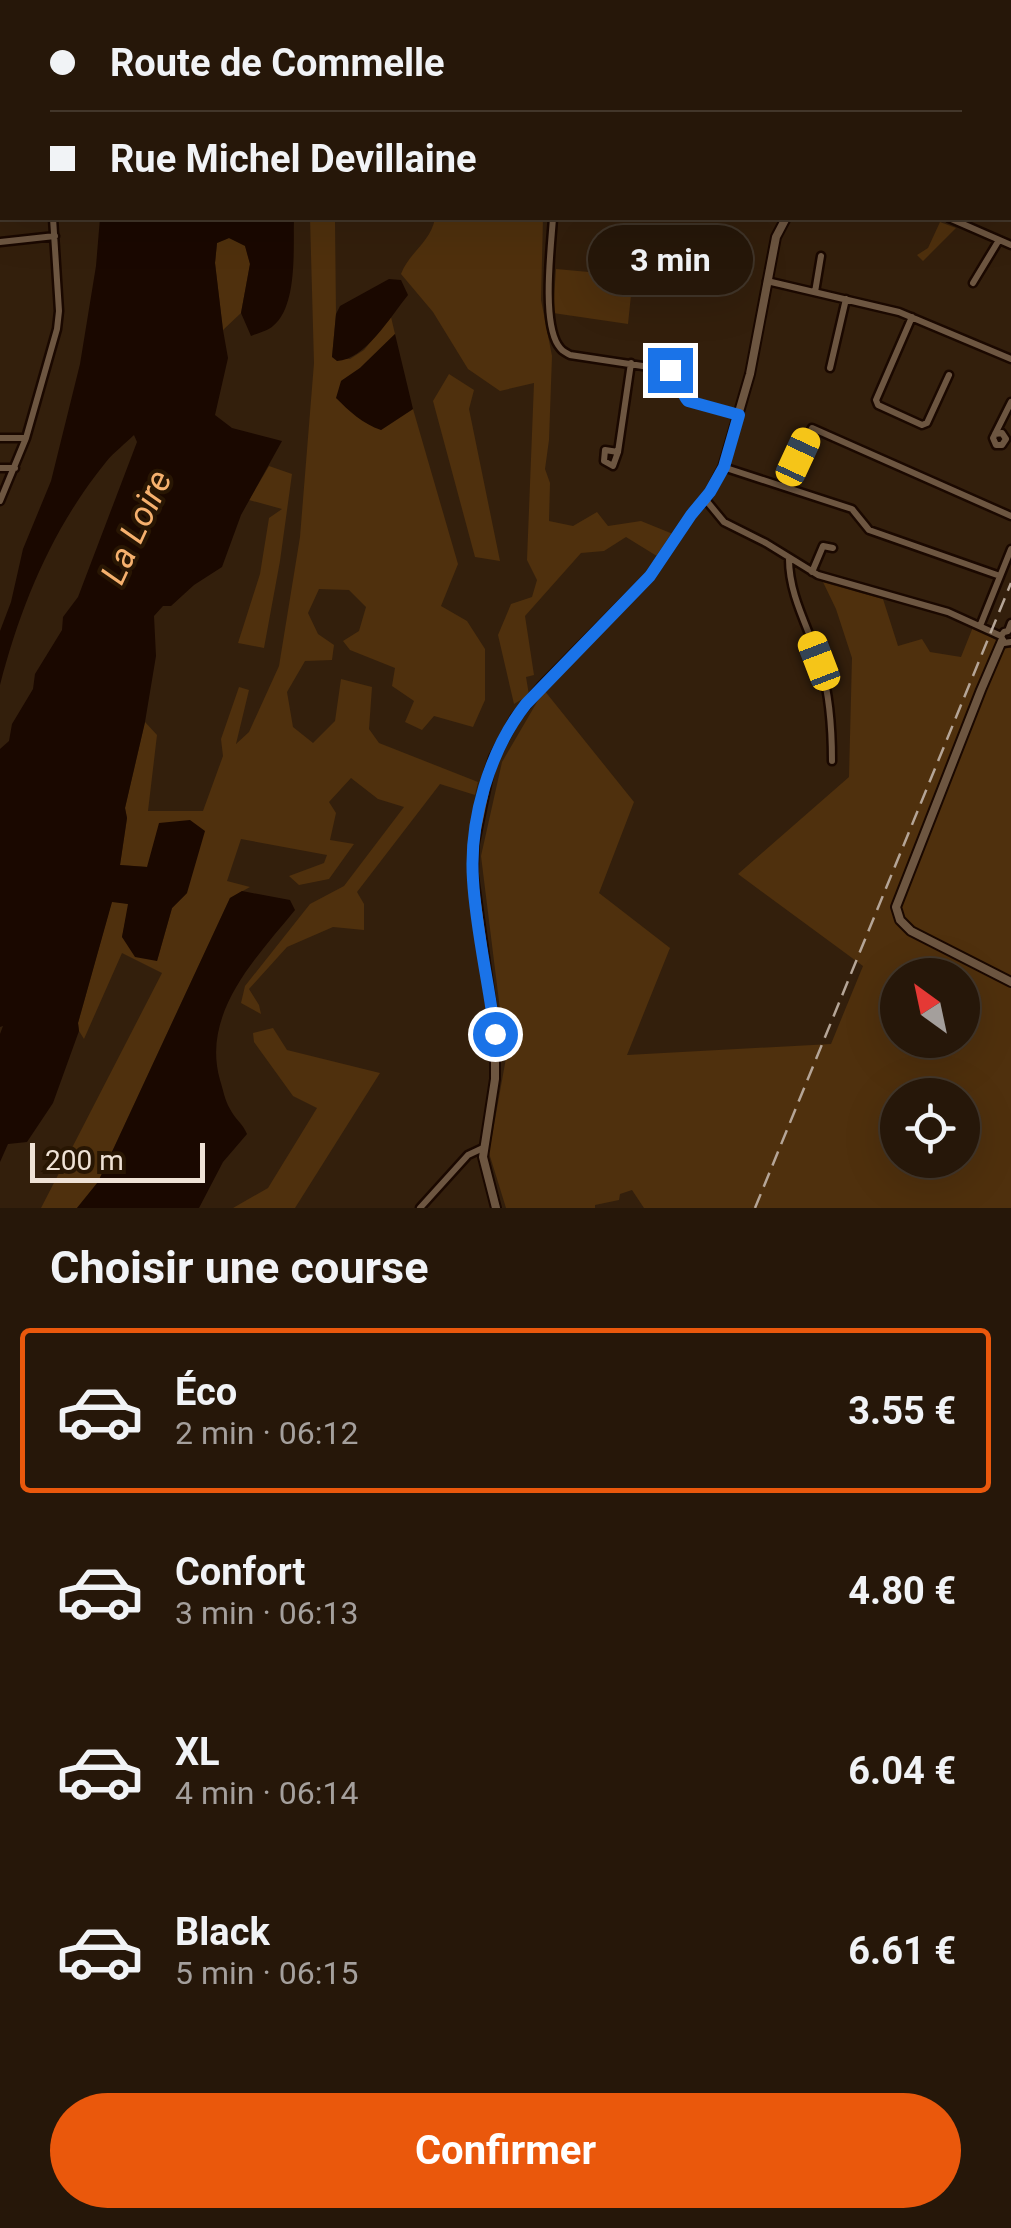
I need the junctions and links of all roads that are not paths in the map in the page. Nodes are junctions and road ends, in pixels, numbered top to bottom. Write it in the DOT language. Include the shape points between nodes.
graph roads {
  1 [pos="54,220"];
  2 [pos="552,220"];
  3 [pos="775,220"];
  4 [pos="785,220"];
  5 [pos="954,220"];
  6 [pos="55,236"];
  7 [pos="776,236"];
  8 [pos="1000,240"];
  9 [pos="0,242"];
  10 [pos="1011,245"];
  11 [pos="821,256"];
  12 [pos="767,281"];
  13 [pos="973,283"];
  14 [pos="815,292"];
  15 [pos="846,300"];
  16 [pos="912,317"];
  17 [pos="1011,358"];
  18 [pos="631,363"];
  19 [pos="830,368"];
  20 [pos="949,375"];
  21 [pos="1011,402"];
  22 [pos="739,415"];
  23 [pos="995,434"];
  24 [pos="0,438"];
  25 [pos="26,438"];
  26 [pos="618,452"];
  27 [pos="724,467"];
  28 [pos="0,468"];
  29 [pos="15,468"];
  30 [pos="784,486"];
  31 [pos="704,499"];
  32 [pos="0,501"];
  33 [pos="1011,516"];
  34 [pos="833,548"];
  35 [pos="1011,549"];
  36 [pos="789,558"];
  37 [pos="812,572"];
  38 [pos="1000,576"];
  39 [pos="980,626"];
  40 [pos="1007,634"];
  41 [pos="832,761"];
  42 [pos="1011,982"];
  43 [pos="483,1148"];
  44 [pos="420,1208"];
  45 [pos="496,1208"];
  1 -- 6 [label="street"];
  2 -- 18 [label="street" via="549,297 560,349"];
  3 -- 7 [label="street"];
  4 -- 7 [label="street"];
  5 -- 8 [label="street"];
  6 -- 9 [label="street"];
  6 -- 25 [label="street" via="57,329"];
  7 -- 12 [label="street"];
  8 -- 10 [label="street"];
  8 -- 13 [label="street"];
  11 -- 14 [label="street"];
  12 -- 14 [label="street"];
  12 -- 22 [label="street"];
  14 -- 15 [label="street"];
  15 -- 16 [label="street"];
  15 -- 19 [label="street"];
  16 -- 17 [label="street"];
  16 -- 20 [label="street" via="878,405 927,423"];
  18 -- 22 [label="street" via="670,370 688,401"];
  18 -- 26 [label="street"];
  21 -- 23 [label="street"];
  22 -- 27 [label="street"];
  24 -- 25 [label="street"];
  25 -- 29 [label="street"];
  27 -- 30 [label="street"];
  27 -- 31 [label="street"];
  28 -- 29 [label="street"];
  29 -- 32 [label="street"];
  30 -- 33 [label="street" via="812,428"];
  30 -- 38 [label="street" via="852,510 869,530"];
  31 -- 36 [label="street" via="724,522"];
  31 -- 43 [label="street" via="650,576 515,718 488,772 473,860 496,1046"];
  34 -- 37 [label="street" via="823,546"];
  35 -- 38 [label="street"];
  36 -- 37 [label="street"];
  36 -- 41 [label="street" via="792,588 821,668"];
  37 -- 39 [label="street"];
  38 -- 39 [label="street"];
  39 -- 40 [label="street"];
  40 -- 42 [label="street" via="896,907 911,931"];
  43 -- 44 [label="street" via="468,1155"];
  43 -- 45 [label="street"];
}
